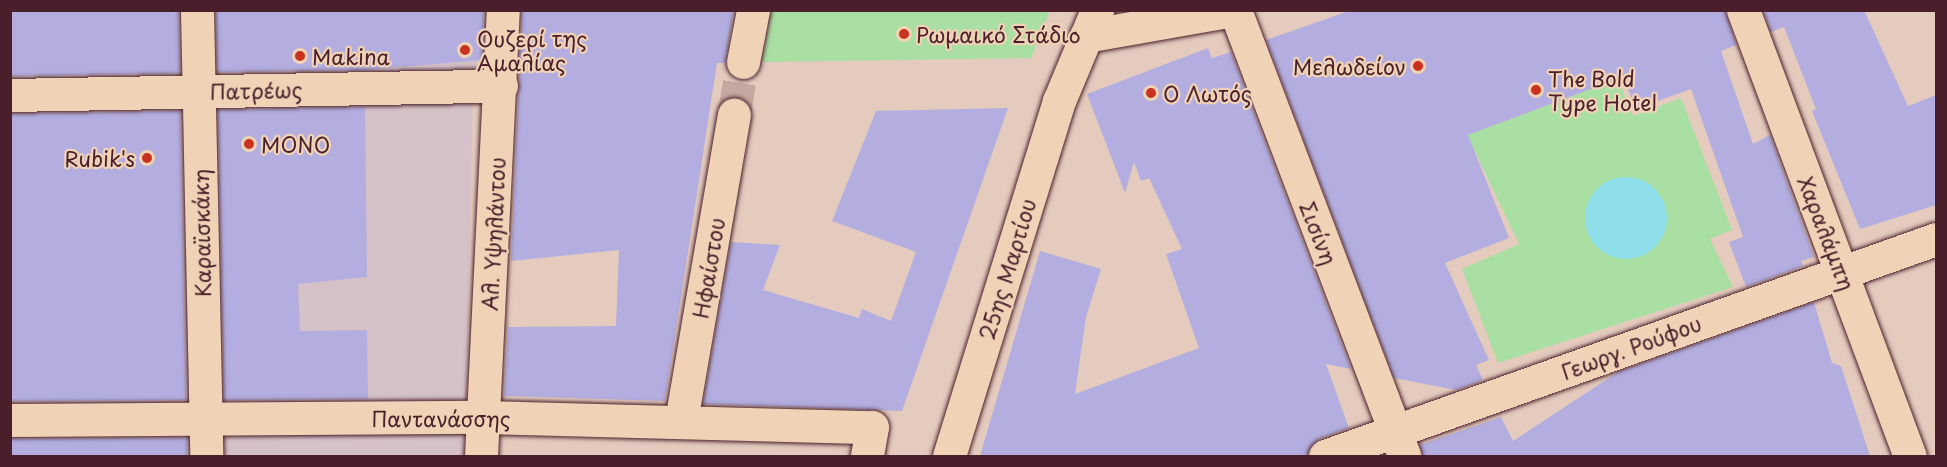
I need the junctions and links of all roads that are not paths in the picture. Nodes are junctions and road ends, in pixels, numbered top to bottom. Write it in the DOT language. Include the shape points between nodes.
graph roads {
  1 [pos="197,10"];
  2 [pos="503,10"];
  3 [pos="753,10"];
  4 [pos="1234,10"];
  5 [pos="1743,10"];
  6 [pos="1091,23"];
  7 [pos="743,62"];
  8 [pos="501,86"];
  9 [pos="198,92"];
  10 [pos="10,94"];
  11 [pos="734,115"];
  12 [pos="1936,239"];
  13 [pos="1841,272"];
  14 [pos="482,417"];
  15 [pos="205,419"];
  16 [pos="10,420"];
  17 [pos="681,421"];
  18 [pos="869,442"];
  19 [pos="1399,444"];
  20 [pos="206,456"];
  21 [pos="481,456"];
  22 [pos="949,456"];
  23 [pos="1325,456"];
  24 [pos="1910,456"];
  1 -- 9 [label="street, Καραϊσκάκη"];
  2 -- 8 [label="street, Αλ. Υψηλάντου"];
  3 -- 7 [label="street"];
  4 -- 6 [label="street"];
  4 -- 19 [label="street, Σισίνη"];
  5 -- 13 [label="street, Χαραλάμπη"];
  6 -- 22 [label="street, 25ης Μαρτίου" via="1068,82"];
  8 -- 9 [label="street, Πατρέως"];
  8 -- 14 [label="street, Αλ. Υψηλάντου"];
  9 -- 10 [label="street, Πατρέως"];
  9 -- 15 [label="street, Καραϊσκάκη"];
  11 -- 17 [label="street, Ηφαίστου"];
  12 -- 13 [label="street, Γεωργ. Ρούφου"];
  13 -- 19 [label="street, Γεωργ. Ρούφου"];
  13 -- 24 [label="street, Χαραλάμπη"];
  14 -- 15 [label="street, Παντανάσσης"];
  14 -- 17 [label="street, Παντανάσσης"];
  14 -- 21 [label="street, Αλ. Υψηλάντου"];
  15 -- 16 [label="street, Παντανάσσης"];
  15 -- 20 [label="street, Καραϊσκάκη"];
  17 -- 18 [label="street, Παντανάσσης"];
  19 -- 23 [label="street, Γεωργ. Ρούφου"];
}
